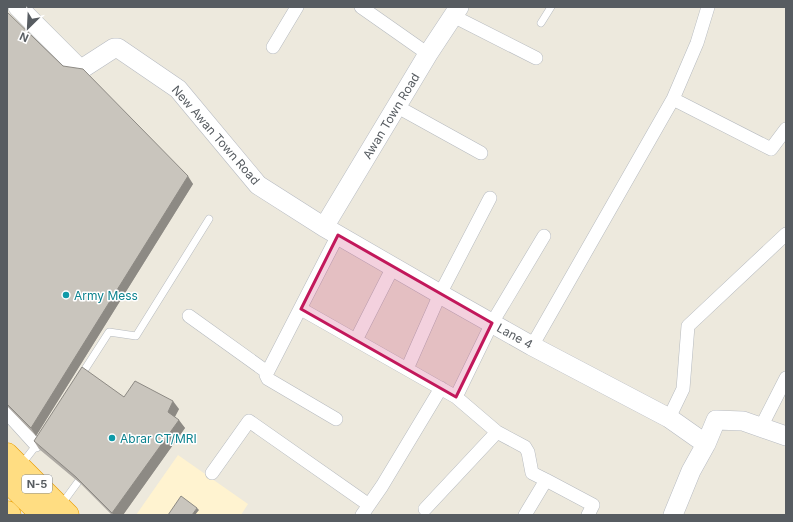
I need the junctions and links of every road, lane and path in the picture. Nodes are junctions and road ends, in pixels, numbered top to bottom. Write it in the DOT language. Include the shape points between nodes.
graph roads {
  1 [pos="18,7"];
  2 [pos="297,7"];
  3 [pos="361,7"];
  4 [pos="551,7"];
  5 [pos="708,7"];
  6 [pos="456,12"];
  7 [pos="541,23"];
  8 [pos="273,47"];
  9 [pos="428,54"];
  10 [pos="536,58"];
  11 [pos="673,99"];
  12 [pos="396,106"];
  13 [pos="786,129"];
  14 [pos="481,153"];
  15 [pos="490,198"];
  16 [pos="209,219"];
  17 [pos="331,231"];
  18 [pos="786,234"];
  19 [pos="544,236"];
  20 [pos="393,267"];
  21 [pos="440,294"];
  22 [pos="300,310"];
  23 [pos="189,316"];
  24 [pos="492,323"];
  25 [pos="356,340"];
  26 [pos="532,346"];
  27 [pos="407,369"];
  28 [pos="267,372"];
  29 [pos="786,378"];
  30 [pos="75,385"];
  31 [pos="441,388"];
  32 [pos="456,397"];
  33 [pos="7,413"];
  34 [pos="669,418"];
  35 [pos="336,419"];
  36 [pos="762,427"];
  37 [pos="497,432"];
  38 [pos="786,436"];
  39 [pos="38,441"];
  40 [pos="706,444"];
  41 [pos="11,467"];
  42 [pos="88,468"];
  43 [pos="212,473"];
  44 [pos="546,480"];
  45 [pos="425,509"];
  46 [pos="365,510"];
  47 [pos="7,512"];
  48 [pos="56,512"];
  49 [pos="10,515"];
  50 [pos="525,515"];
  51 [pos="588,515"];
  52 [pos="674,515"];
  1 -- 17 [label="street, New Awan Town Road" via="79,68 118,48 178,89 258,185"];
  2 -- 8 [label="street"];
  3 -- 9 [label="street"];
  4 -- 7 [label="lane"];
  5 -- 11 [label="street" via="697,43"];
  6 -- 9 [label="street, Awan Town Road"];
  6 -- 10 [label="street"];
  9 -- 12 [label="street, Awan Town Road"];
  11 -- 13 [label="street" via="771,149"];
  11 -- 26 [label="street"];
  12 -- 14 [label="street"];
  12 -- 17 [label="street, Awan Town Road"];
  15 -- 21 [label="street"];
  16 -- 30 [label="lane" via="136,336 109,332"];
  17 -- 20 [label="street, Lane 4"];
  17 -- 22 [label="street"];
  18 -- 34 [label="street" via="688,326 682,389"];
  19 -- 24 [label="street"];
  20 -- 21 [label="street, Lane 4"];
  20 -- 25 [label="street"];
  21 -- 24 [label="street, Lane 4"];
  21 -- 27 [label="street"];
  22 -- 25 [label="street"];
  22 -- 28 [label="street"];
  23 -- 28 [label="street"];
  24 -- 26 [label="street, Lane 4"];
  24 -- 32 [label="street"];
  25 -- 27 [label="street"];
  26 -- 34 [label="street, Lane 4"];
  27 -- 31 [label="street"];
  28 -- 35 [label="street" via="268,379"];
  29 -- 36 [label="street"];
  31 -- 32 [label="street"];
  31 -- 46 [label="street"];
  32 -- 37 [label="street"];
  33 -- 39 [label="street"];
  34 -- 40 [label="street, Lane 4"];
  36 -- 38 [label="street"];
  36 -- 40 [label="street" via="743,420 716,420"];
  37 -- 44 [label="street" via="525,447 532,473"];
  37 -- 45 [label="street"];
  39 -- 41 [label="lane"];
  40 -- 52 [label="street" via="691,471"];
  41 -- 48 [label="highway, N-5"];
  42 -- 48 [label="lane"];
  43 -- 46 [label="street" via="249,421"];
  44 -- 50 [label="street"];
  44 -- 51 [label="street" via="593,505"];
  47 -- 49 [label="highway"];
}
